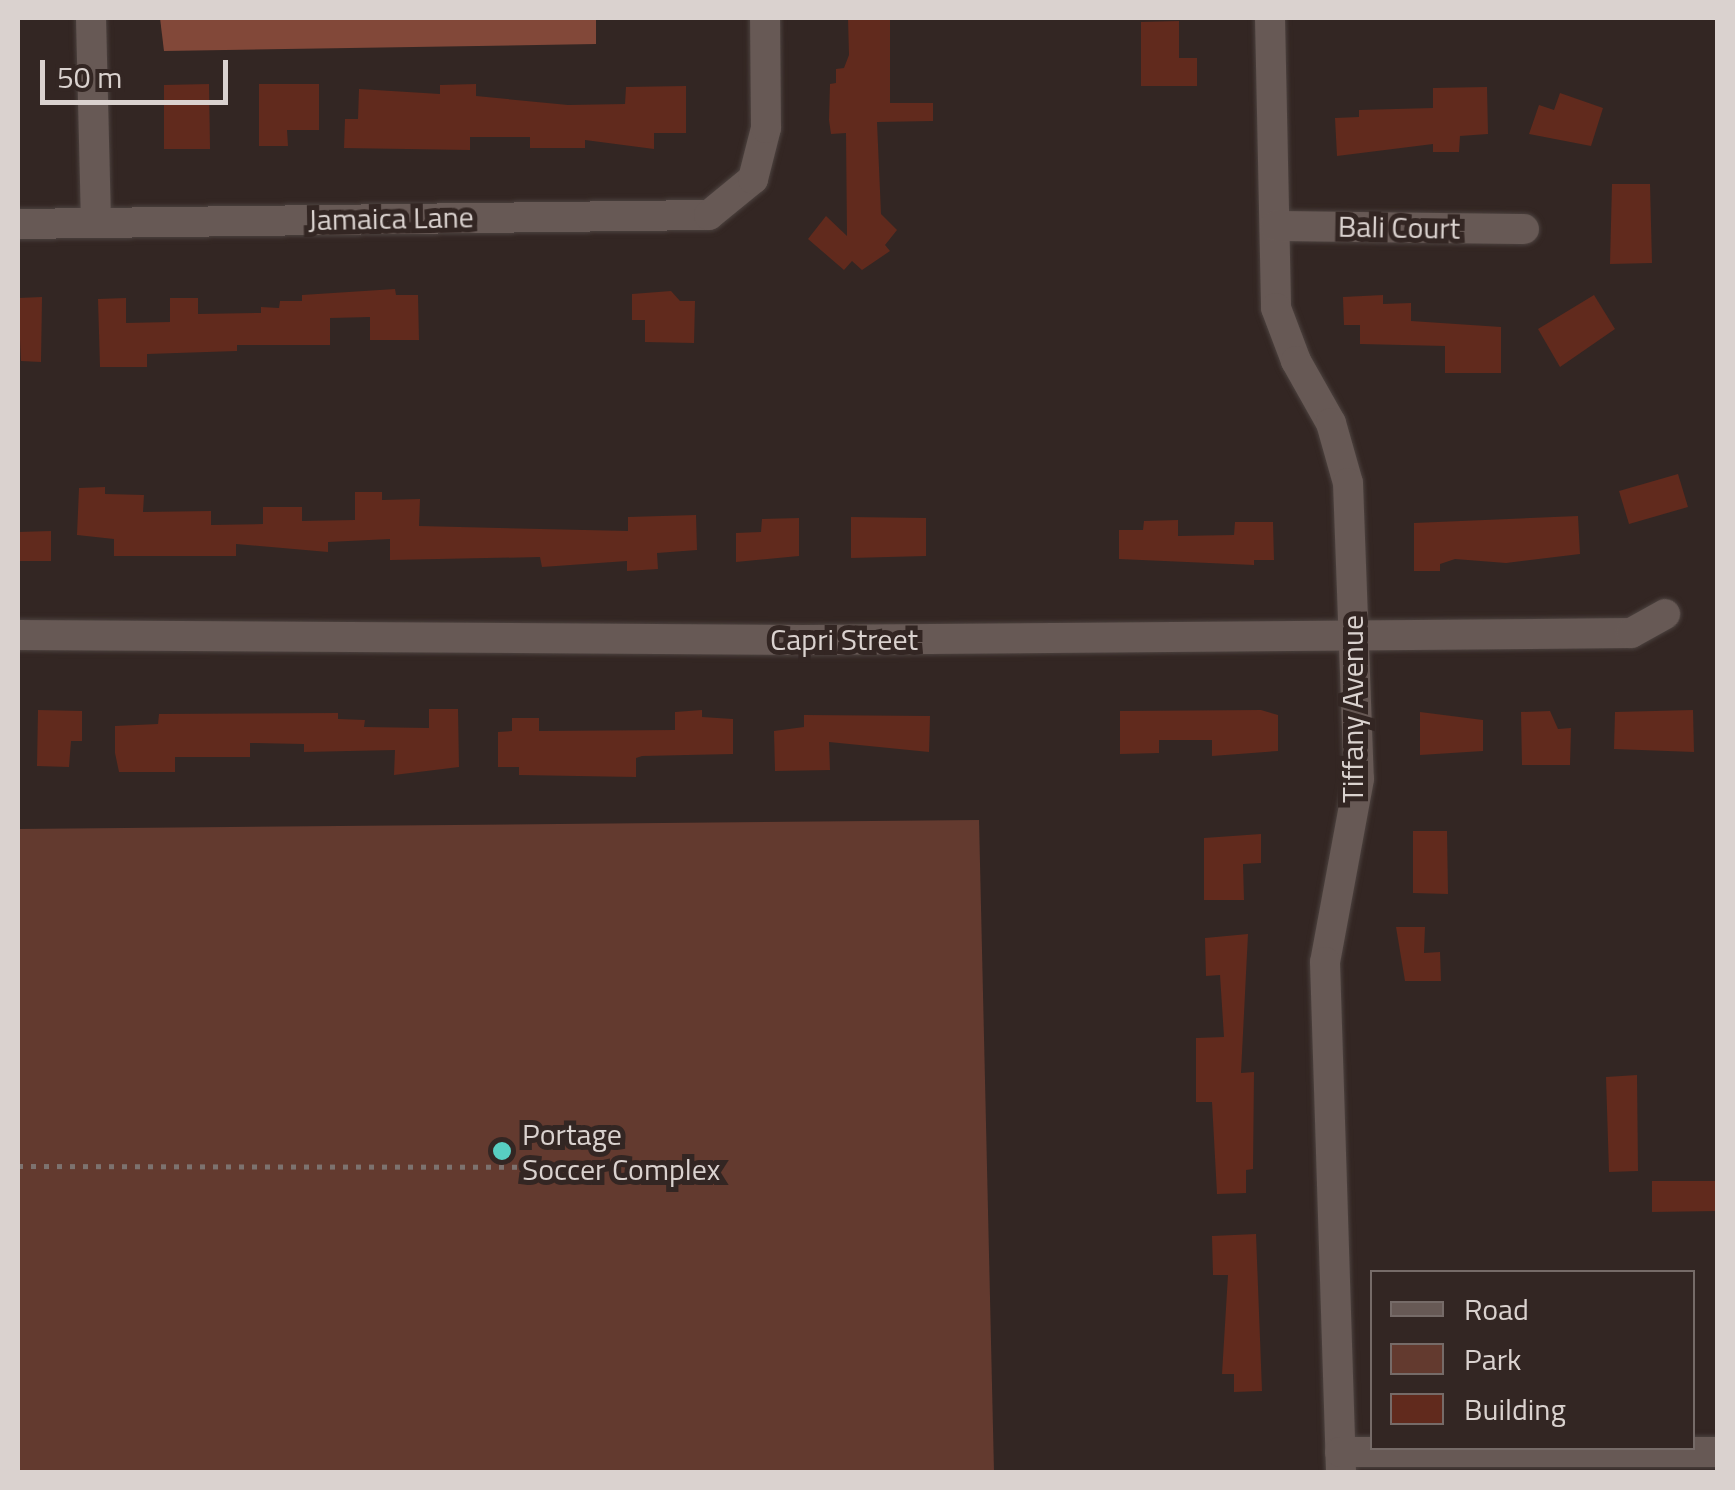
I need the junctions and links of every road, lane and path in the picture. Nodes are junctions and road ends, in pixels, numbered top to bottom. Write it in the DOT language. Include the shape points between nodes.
graph roads {
  1 [pos="91,18"];
  2 [pos="766,18"];
  3 [pos="1270,18"];
  4 [pos="96,221"];
  5 [pos="18,224"];
  6 [pos="1275,226"];
  7 [pos="1524,229"];
  8 [pos="1664,614"];
  9 [pos="1352,633"];
  10 [pos="18,636"];
  11 [pos="18,1166"];
  12 [pos="590,1167"];
  13 [pos="1718,1452"];
  14 [pos="1341,1462"];
  1 -- 4 [label="street"];
  2 -- 4 [label="street, Jamaica Lane" via="766,128 753,179 708,215"];
  3 -- 6 [label="street, Tiffany Avenue"];
  4 -- 5 [label="street, Jamaica Lane"];
  6 -- 7 [label="street, Bali Court"];
  6 -- 9 [label="street, Tiffany Avenue" via="1276,308 1331,423 1348,483"];
  8 -- 9 [label="street, Capri Street" via="1631,633"];
  9 -- 10 [label="street, Capri Street" via="804,640"];
  9 -- 14 [label="street, Tiffany Avenue" via="1359,779 1325,962"];
  11 -- 12 [label="path"];
  13 -- 14 [label="street"];
}
